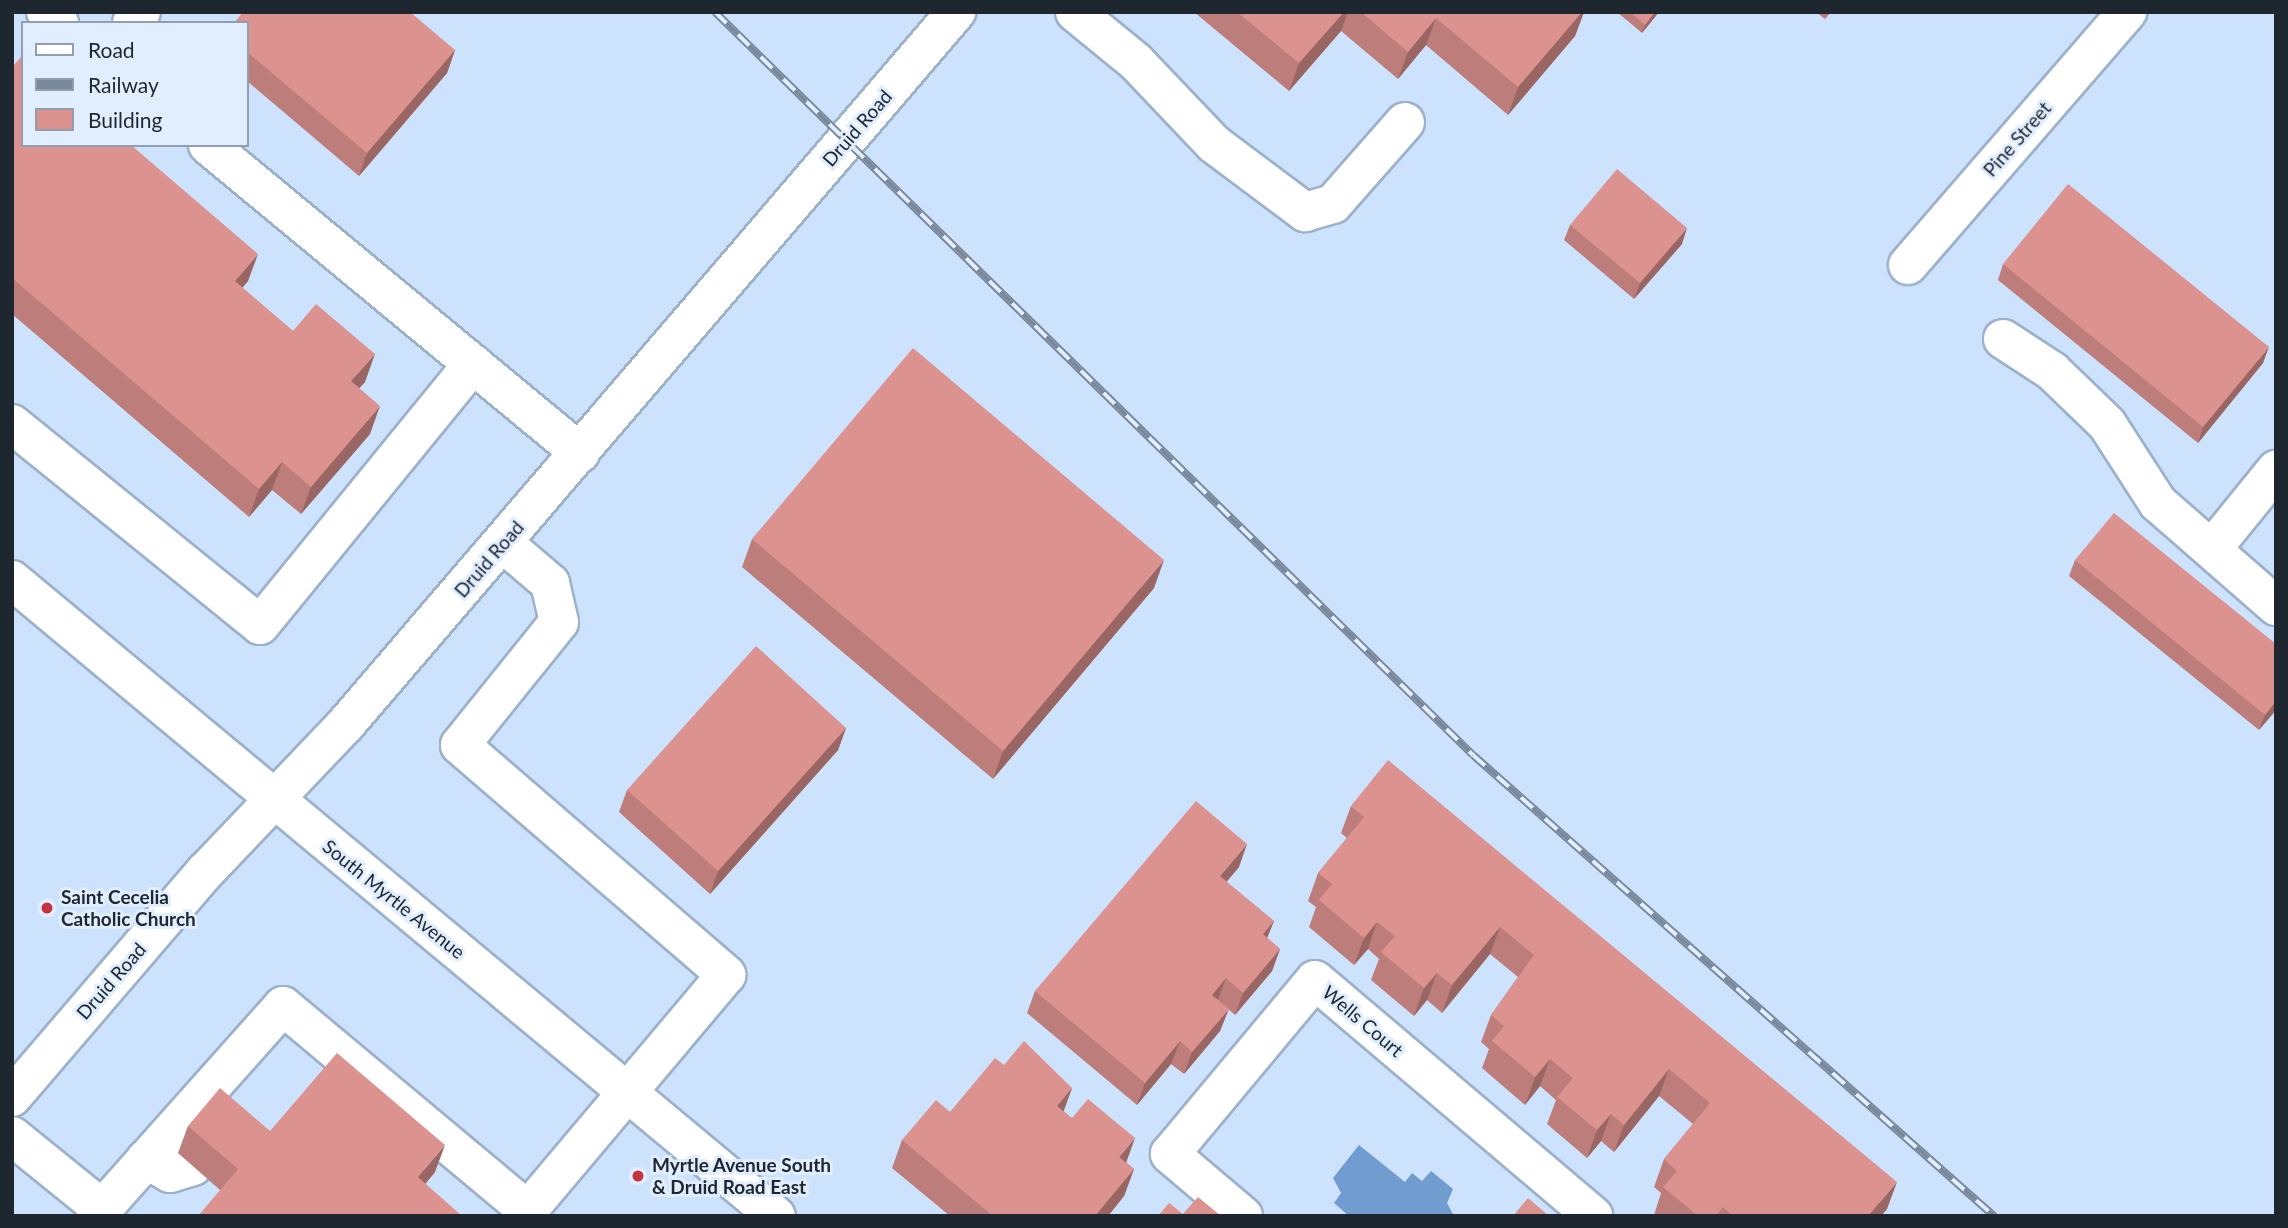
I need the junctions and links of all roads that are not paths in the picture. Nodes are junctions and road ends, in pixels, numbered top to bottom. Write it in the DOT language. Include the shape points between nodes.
graph roads {
  1 [pos="956,12"];
  2 [pos="1075,12"];
  3 [pos="2127,12"];
  4 [pos="1405,122"];
  5 [pos="210,147"];
  6 [pos="1908,265"];
  7 [pos="2003,339"];
  8 [pos="473,364"];
  9 [pos="12,424"];
  10 [pos="580,453"];
  11 [pos="2276,470"];
  12 [pos="503,543"];
  13 [pos="2212,549"];
  14 [pos="12,580"];
  15 [pos="2276,606"];
  16 [pos="273,800"];
  17 [pos="209,1088"];
  18 [pos="629,1092"];
  19 [pos="12,1097"];
  20 [pos="225,1128"];
  21 [pos="12,1136"];
  22 [pos="146,1159"];
  23 [pos="193,1166"];
  24 [pos="98,1212"];
  25 [pos="525,1213"];
  26 [pos="776,1216"];
  27 [pos="1243,1216"];
  28 [pos="1593,1216"];
  1 -- 10 [label="street, Druid Road"];
  2 -- 4 [label="street" via="1136,62 1214,144 1305,212 1333,204"];
  3 -- 6 [label="street, Pine Street"];
  5 -- 8 [label="street"];
  7 -- 13 [label="street" via="2052,371 2106,424 2158,503"];
  8 -- 9 [label="street" via="260,625"];
  8 -- 10 [label="street"];
  10 -- 12 [label="street, Druid Road"];
  11 -- 13 [label="street"];
  12 -- 16 [label="street, Druid Road"];
  12 -- 18 [label="street" via="550,583 559,622 460,745 726,975"];
  13 -- 15 [label="street"];
  14 -- 16 [label="street, South Myrtle Avenue"];
  16 -- 18 [label="street, South Myrtle Avenue"];
  16 -- 19 [label="street, Druid Road"];
  17 -- 20 [label="street" via="229,1108"];
  17 -- 22 [label="street"];
  17 -- 25 [label="street" via="283,1006"];
  18 -- 25 [label="street"];
  18 -- 26 [label="street, South Myrtle Avenue"];
  21 -- 24 [label="street"];
  22 -- 23 [label="street" via="170,1173"];
  22 -- 24 [label="street"];
  27 -- 28 [label="street, Wells Court" via="1170,1154 1315,980"];
}
